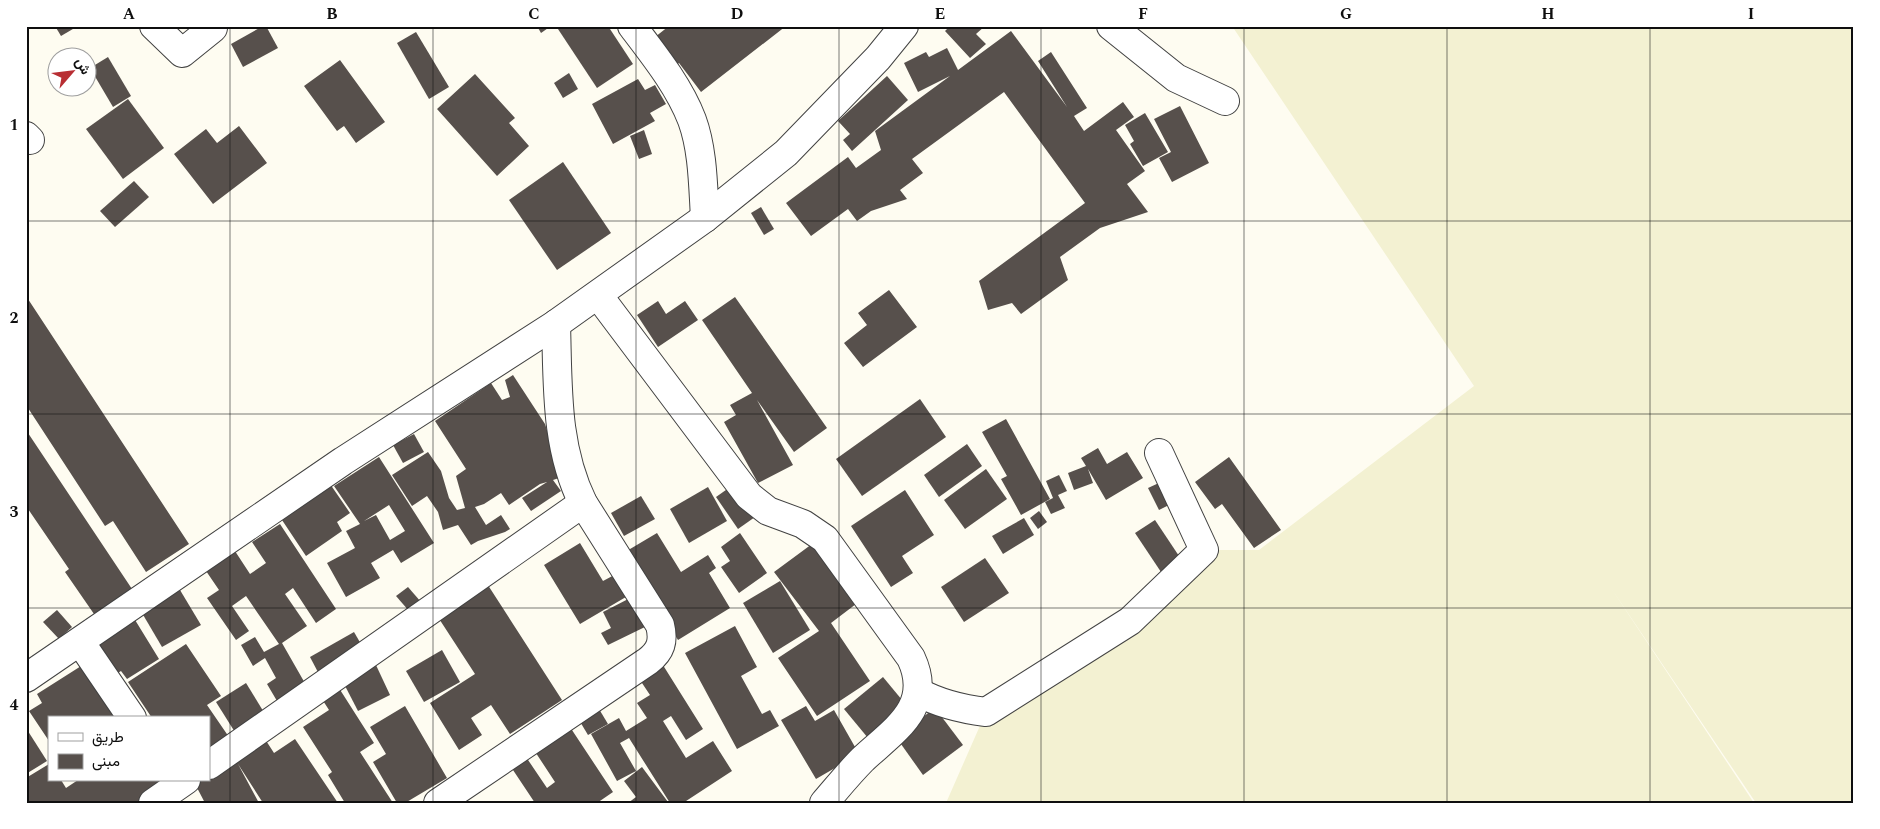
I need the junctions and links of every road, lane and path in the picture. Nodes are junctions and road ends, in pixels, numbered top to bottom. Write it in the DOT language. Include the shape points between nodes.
graph roads {
  1 [pos="154,26"];
  2 [pos="904,26"];
  3 [pos="1111,26"];
  4 [pos="214,28"];
  5 [pos="637,28"];
  6 [pos="1225,101"];
  7 [pos="705,218"];
  8 [pos="598,295"];
  9 [pos="556,324"];
  10 [pos="1159,453"];
  11 [pos="582,503"];
  12 [pos="80,642"];
  13 [pos="26,678"];
  14 [pos="918,692"];
  15 [pos="131,716"];
  16 [pos="210,764"];
  17 [pos="183,787"];
  18 [pos="153,803"];
  19 [pos="438,803"];
  20 [pos="824,803"];
  1 -- 4 [label="street" via="182,53"];
  2 -- 7 [label="street" via="878,58 786,153"];
  3 -- 6 [label="street" via="1176,78"];
  5 -- 7 [label="street" via="692,120 703,177"];
  7 -- 8 [label="street"];
  8 -- 9 [label="street"];
  8 -- 14 [label="street" via="749,496 768,511 803,524 834,550 911,658 916,669"];
  9 -- 11 [label="street" via="562,442"];
  9 -- 12 [label="street" via="343,461"];
  10 -- 14 [label="street" via="1204,550 1130,621 986,712 948,705"];
  11 -- 16 [label="street"];
  11 -- 19 [label="street" via="660,625 660,650"];
  12 -- 13 [label="street"];
  12 -- 15 [label="street"];
  14 -- 20 [label="street" via="910,714 860,762"];
  17 -- 18 [label="street"];
}
